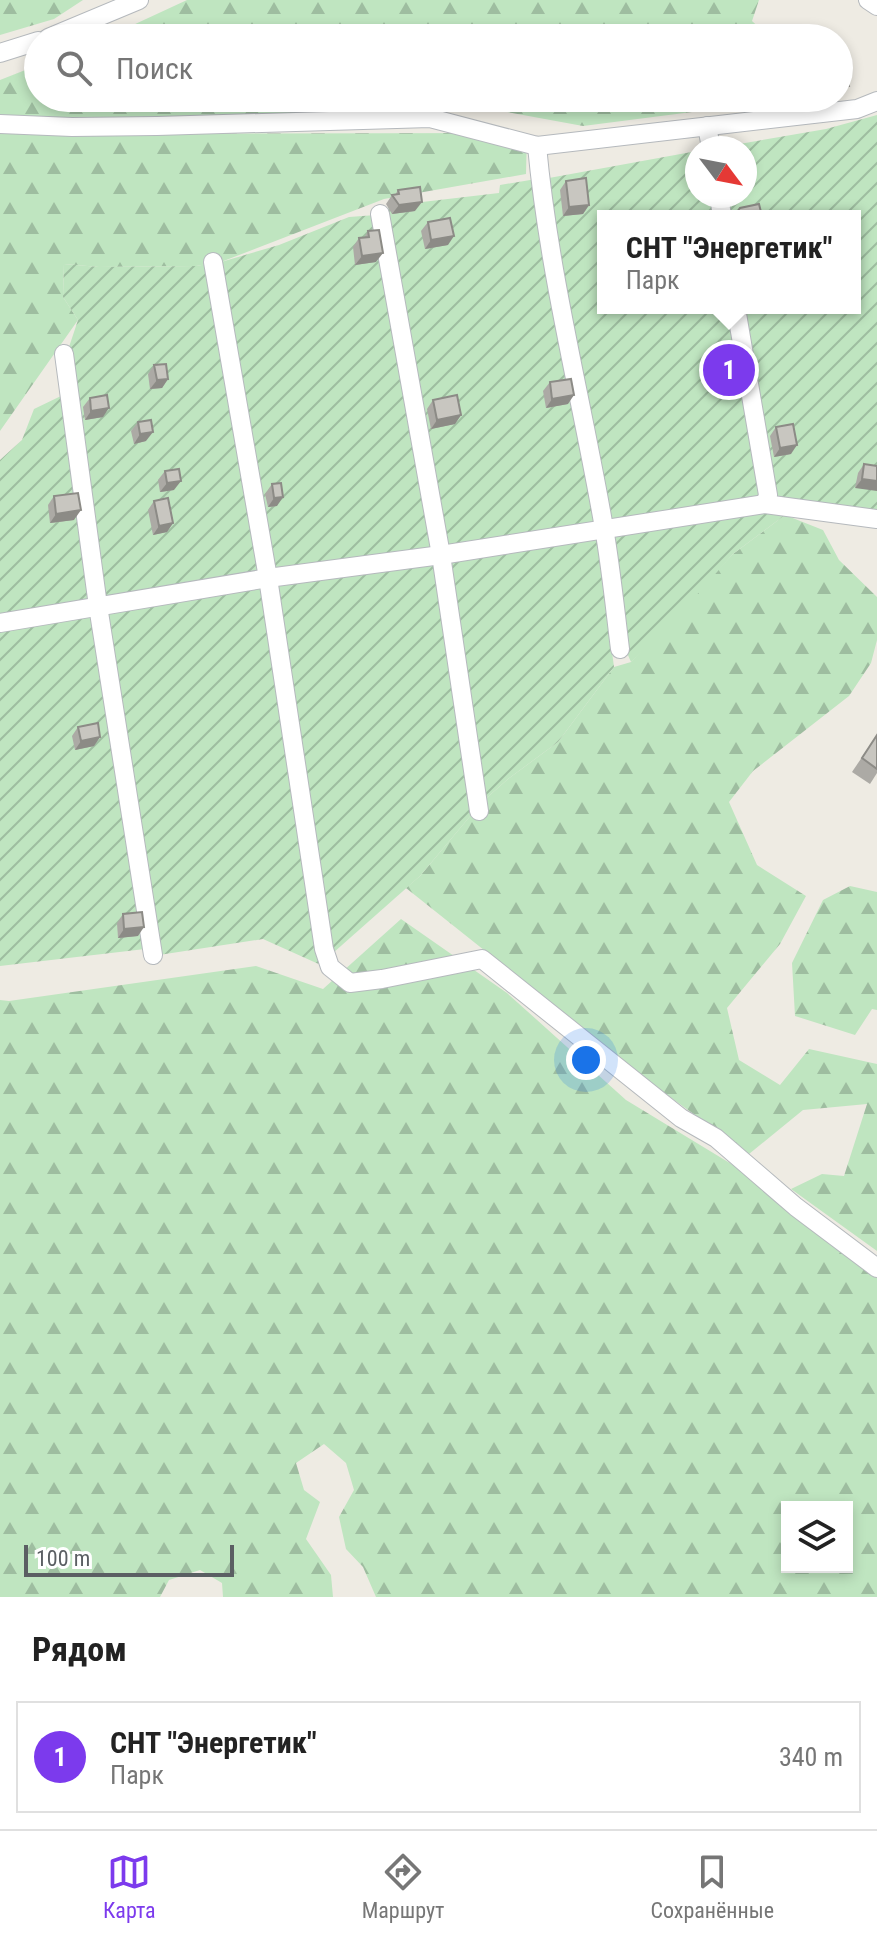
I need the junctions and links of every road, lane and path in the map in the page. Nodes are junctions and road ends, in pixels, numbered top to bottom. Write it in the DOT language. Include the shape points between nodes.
graph roads {
  1 [pos="139,0"];
  2 [pos="868,0"];
  3 [pos="877,6"];
  4 [pos="82,24"];
  5 [pos="24,45"];
  6 [pos="0,53"];
  7 [pos="877,101"];
  8 [pos="853,109"];
  9 [pos="831,112"];
  10 [pos="0,124"];
  11 [pos="707,126"];
  12 [pos="709,136"];
  13 [pos="537,146"];
  14 [pos="380,214"];
  15 [pos="213,262"];
  16 [pos="737,314"];
  17 [pos="64,354"];
  18 [pos="765,504"];
  19 [pos="877,519"];
  20 [pos="605,529"];
  21 [pos="441,555"];
  22 [pos="268,578"];
  23 [pos="98,606"];
  24 [pos="0,623"];
  25 [pos="620,649"];
  26 [pos="479,811"];
  27 [pos="153,955"];
  28 [pos="877,1268"];
  1 -- 4 [label="street"];
  2 -- 3 [label="street"];
  5 -- 6 [label="street"];
  7 -- 8 [label="street"];
  9 -- 11 [label="street"];
  10 -- 13 [label="street" via="157,126 430,118"];
  11 -- 12 [label="street"];
  11 -- 13 [label="street"];
  13 -- 20 [label="street" via="557,294"];
  14 -- 21 [label="street"];
  15 -- 22 [label="street"];
  16 -- 18 [label="street" via="768,495"];
  17 -- 23 [label="street"];
  18 -- 19 [label="street"];
  18 -- 20 [label="street"];
  20 -- 21 [label="street"];
  20 -- 25 [label="street"];
  21 -- 22 [label="street"];
  21 -- 26 [label="street"];
  22 -- 23 [label="street"];
  22 -- 28 [label="street" via="330,967 350,983 482,959"];
  23 -- 24 [label="street"];
  23 -- 27 [label="street"];
}
